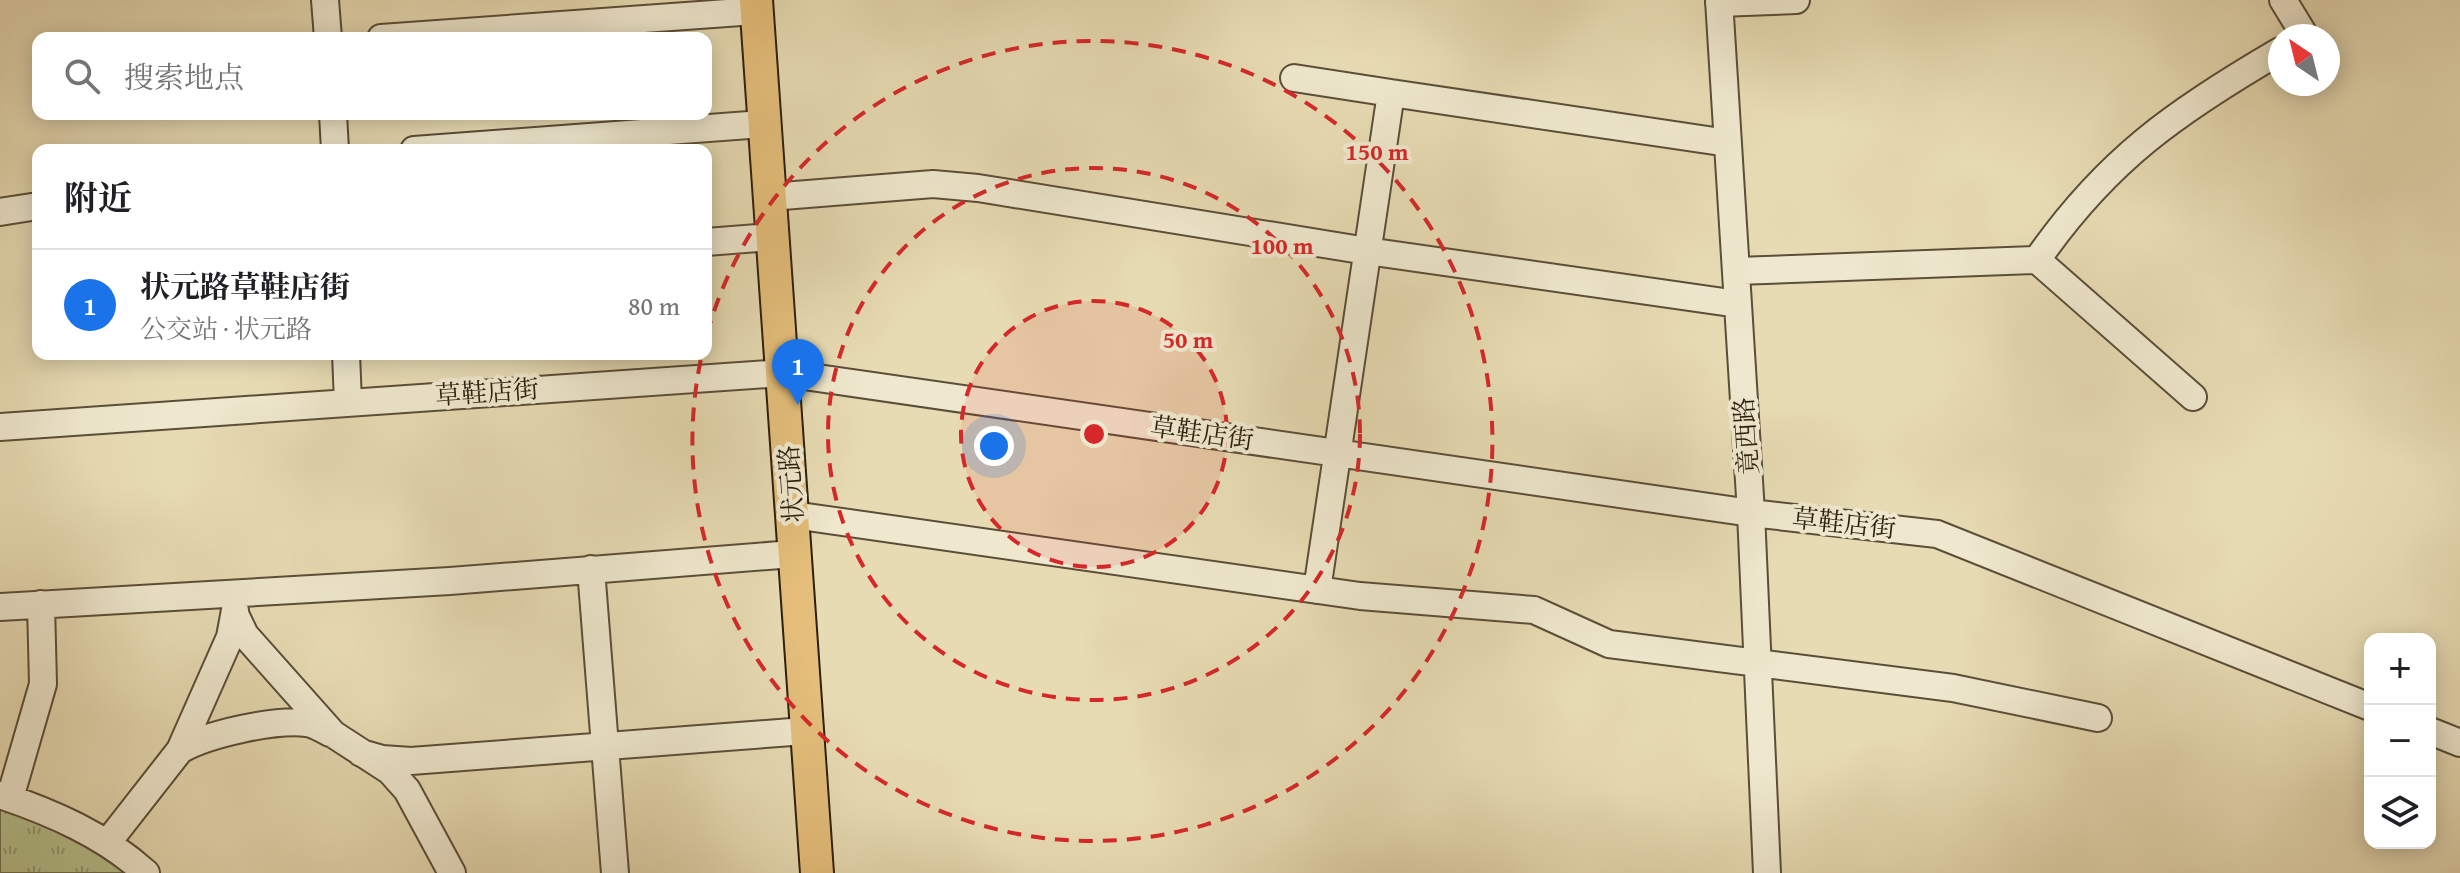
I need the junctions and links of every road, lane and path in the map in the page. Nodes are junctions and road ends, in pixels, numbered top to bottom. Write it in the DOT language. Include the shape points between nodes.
graph roads {
  1 [pos="325,0"];
  2 [pos="1796,0"];
  3 [pos="2283,0"];
  4 [pos="1719,2"];
  5 [pos="745,4"];
  6 [pos="550,21"];
  7 [pos="2298,24"];
  8 [pos="328,32"];
  9 [pos="441,32"];
  10 [pos="2268,58"];
  11 [pos="1294,78"];
  12 [pos="1391,93"];
  13 [pos="333,120"];
  14 [pos="749,125"];
  15 [pos="558,134"];
  16 [pos="1728,143"];
  17 [pos="335,144"];
  18 [pos="468,144"];
  19 [pos="770,197"];
  20 [pos="32,207"];
  21 [pos="0,212"];
  22 [pos="758,238"];
  23 [pos="712,242"];
  24 [pos="1367,251"];
  25 [pos="2037,260"];
  26 [pos="1736,271"];
  27 [pos="1738,304"];
  28 [pos="346,360"];
  29 [pos="776,372"];
  30 [pos="2193,397"];
  31 [pos="348,402"];
  32 [pos="0,427"];
  33 [pos="1337,453"];
  34 [pos="1751,513"];
  35 [pos="793,515"];
  36 [pos="780,555"];
  37 [pos="591,569"];
  38 [pos="1317,590"];
  39 [pos="41,604"];
  40 [pos="235,604"];
  41 [pos="0,607"];
  42 [pos="1758,665"];
  43 [pos="2365,705"];
  44 [pos="2098,718"];
  45 [pos="792,732"];
  46 [pos="2436,733"];
  47 [pos="333,734"];
  48 [pos="2460,743"];
  49 [pos="604,747"];
  50 [pos="180,750"];
  51 [pos="361,753"];
  52 [pos="5,796"];
  53 [pos="108,842"];
  54 [pos="146,873"];
  55 [pos="452,873"];
  56 [pos="615,873"];
  57 [pos="801,873"];
  58 [pos="817,873"];
  59 [pos="1767,873"];
  1 -- 8 [label="street"];
  2 -- 4 [label="street"];
  3 -- 7 [label="street"];
  4 -- 16 [label="street, 竟西路"];
  5 -- 6 [label="street"];
  5 -- 14 [label="main road, 状元路"];
  5 -- 19 [label="main road, 状元路"];
  6 -- 9 [label="street"];
  10 -- 25 [label="street" via="2180,112 2114,166 2070,212"];
  11 -- 12 [label="street"];
  12 -- 16 [label="street"];
  12 -- 24 [label="street"];
  13 -- 17 [label="street"];
  14 -- 15 [label="street"];
  14 -- 22 [label="main road, 状元路"];
  15 -- 18 [label="street"];
  16 -- 26 [label="street, 竟西路"];
  19 -- 24 [label="street" via="933,184 978,188"];
  19 -- 29 [label="main road, 状元路"];
  20 -- 21 [label="street"];
  22 -- 23 [label="street"];
  22 -- 29 [label="main road, 状元路"];
  24 -- 27 [label="street"];
  24 -- 33 [label="street"];
  25 -- 26 [label="street"];
  25 -- 30 [label="street"];
  26 -- 27 [label="street, 竟西路"];
  27 -- 34 [label="street, 竟西路"];
  28 -- 31 [label="street"];
  29 -- 31 [label="street, 草鞋店街"];
  29 -- 33 [label="street, 草鞋店街"];
  29 -- 35 [label="main road, 状元路"];
  29 -- 36 [label="main road, 状元路"];
  31 -- 32 [label="street, 草鞋店街"];
  33 -- 34 [label="street, 草鞋店街"];
  33 -- 38 [label="street"];
  34 -- 42 [label="street, 竟西路"];
  34 -- 43 [label="street, 草鞋店街" via="1937,534"];
  35 -- 38 [label="street"];
  35 -- 58 [label="main road, 状元路"];
  36 -- 37 [label="street"];
  36 -- 45 [label="main road, 状元路"];
  37 -- 40 [label="street"];
  37 -- 49 [label="street"];
  38 -- 42 [label="street" via="1534,610 1609,644"];
  39 -- 40 [label="street"];
  39 -- 41 [label="street"];
  39 -- 52 [label="street" via="43,684"];
  40 -- 47 [label="street" via="245,635"];
  40 -- 50 [label="street" via="230,637"];
  42 -- 44 [label="street" via="1953,688"];
  42 -- 59 [label="street, 竟西路"];
  45 -- 49 [label="street"];
  45 -- 57 [label="main road, 状元路"];
  46 -- 48 [label="street"];
  47 -- 50 [label="street" via="295,722 207,738"];
  47 -- 51 [label="street"];
  49 -- 51 [label="street" via="411,761"];
  49 -- 56 [label="street"];
  50 -- 53 [label="street"];
  51 -- 55 [label="street" via="390,771 407,790"];
  52 -- 53 [label="street"];
  53 -- 54 [label="street"];
}
